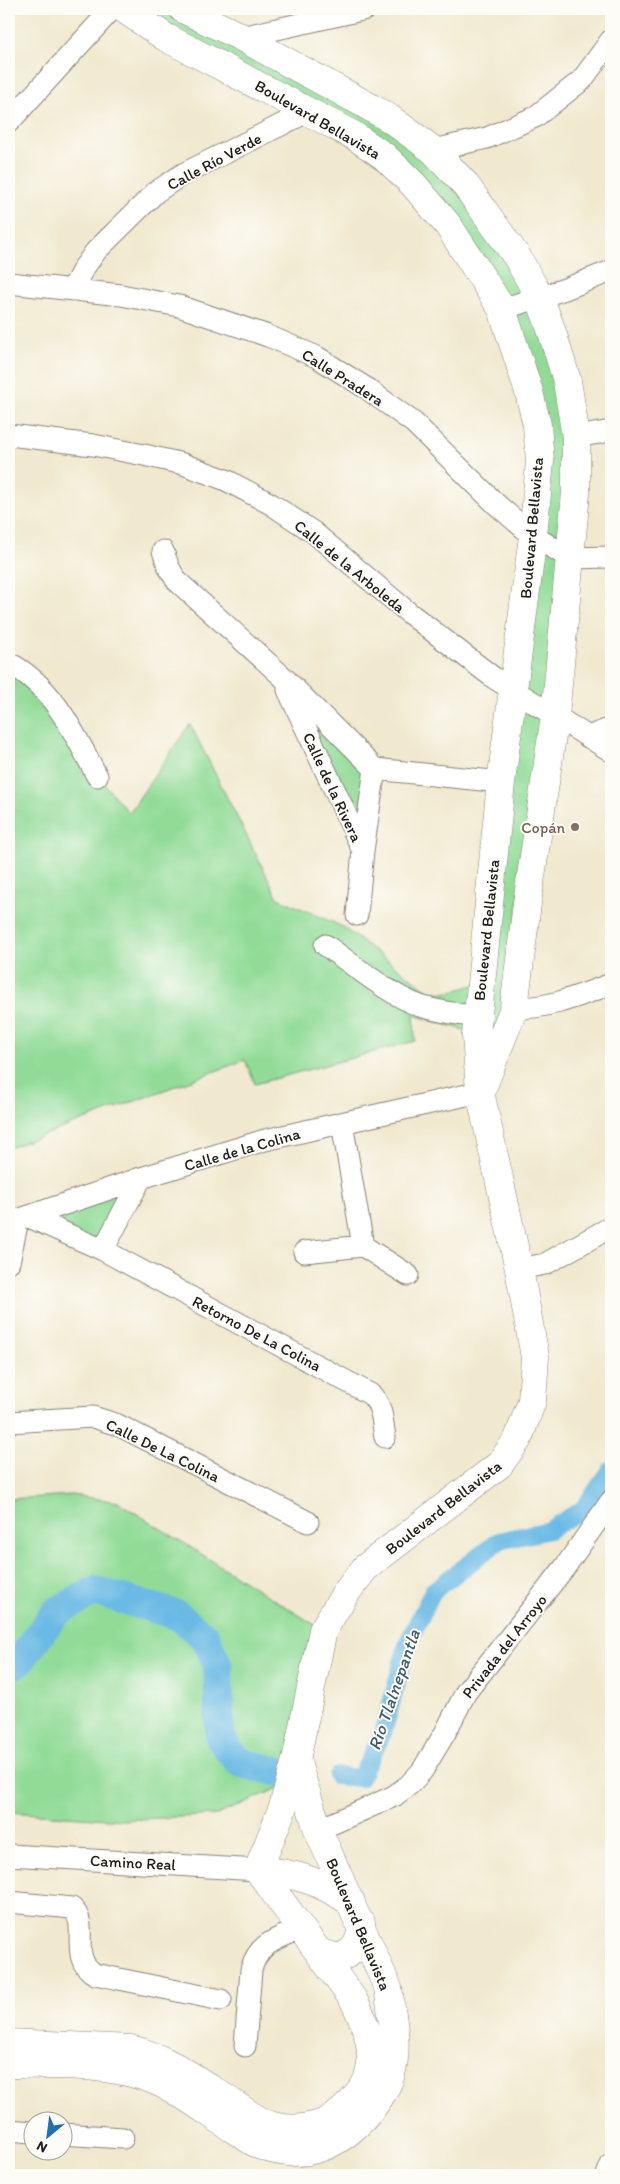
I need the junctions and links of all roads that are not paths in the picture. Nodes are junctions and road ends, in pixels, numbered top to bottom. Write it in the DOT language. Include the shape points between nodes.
graph roads {
  1 [pos="112,9"];
  2 [pos="124,9"];
  3 [pos="182,9"];
  4 [pos="366,9"];
  5 [pos="240,37"];
  6 [pos="611,40"];
  7 [pos="309,112"];
  8 [pos="9,122"];
  9 [pos="433,150"];
  10 [pos="611,271"];
  11 [pos="9,283"];
  12 [pos="72,290"];
  13 [pos="538,296"];
  14 [pos="502,309"];
  15 [pos="611,431"];
  16 [pos="9,435"];
  17 [pos="576,437"];
  18 [pos="533,536"];
  19 [pos="163,551"];
  20 [pos="611,557"];
  21 [pos="570,558"];
  22 [pos="9,663"];
  23 [pos="282,676"];
  24 [pos="512,691"];
  25 [pos="555,716"];
  26 [pos="611,728"];
  27 [pos="588,737"];
  28 [pos="611,751"];
  29 [pos="375,769"];
  30 [pos="97,776"];
  31 [pos="501,782"];
  32 [pos="363,850"];
  33 [pos="357,915"];
  34 [pos="325,945"];
  35 [pos="611,984"];
  36 [pos="514,1008"];
  37 [pos="478,1017"];
  38 [pos="480,1092"];
  39 [pos="342,1123"];
  40 [pos="141,1178"];
  41 [pos="18,1220"];
  42 [pos="611,1227"];
  43 [pos="363,1246"];
  44 [pos="103,1250"];
  45 [pos="304,1252"];
  46 [pos="9,1262"];
  47 [pos="519,1269"];
  48 [pos="408,1276"];
  49 [pos="9,1422"];
  50 [pos="385,1437"];
  51 [pos="611,1501"];
  52 [pos="308,1522"];
  53 [pos="297,1765"];
  54 [pos="314,1819"];
  55 [pos="9,1855"];
  56 [pos="258,1870"];
  57 [pos="9,1902"];
  58 [pos="356,1912"];
  59 [pos="302,1928"];
  60 [pos="321,1953"];
  61 [pos="221,2000"];
  62 [pos="9,2044"];
  63 [pos="245,2046"];
  64 [pos="9,2064"];
  65 [pos="9,2130"];
  66 [pos="22,2131"];
  67 [pos="72,2135"];
  68 [pos="123,2138"];
  69 [pos="611,2166"];
  70 [pos="606,2175"];
  1 -- 8 [label="street"];
  2 -- 7 [label="main road, Boulevard Bellavista" via="166,37"];
  3 -- 5 [label="main road, Boulevard Bellavista"];
  4 -- 5 [label="street"];
  5 -- 9 [label="main road, Boulevard Bellavista" via="389,118"];
  6 -- 9 [label="street" via="582,80 535,116 487,138"];
  7 -- 12 [label="street, Calle Río Verde" via="183,174 156,192 96,251"];
  7 -- 14 [label="main road, Boulevard Bellavista" via="384,156 414,184 448,225"];
  9 -- 13 [label="main road, Boulevard Bellavista" via="464,183 518,257"];
  10 -- 13 [label="street"];
  11 -- 12 [label="street, Calle Pradera"];
  12 -- 18 [label="street, Calle Pradera" via="179,306 268,336 317,357 414,424"];
  13 -- 14 [label="street"];
  13 -- 17 [label="main road, Boulevard Bellavista" via="567,381"];
  14 -- 18 [label="main road, Boulevard Bellavista" via="537,425 540,461"];
  15 -- 17 [label="street"];
  16 -- 24 [label="street, Calle de la Arboleda" via="144,454 226,480 313,532 409,613"];
  17 -- 21 [label="main road, Boulevard Bellavista" via="576,493"];
  18 -- 21 [label="street, Calle Pradera"];
  18 -- 24 [label="main road, Boulevard Bellavista"];
  19 -- 23 [label="street, Calle de la Rivera" via="178,581"];
  20 -- 21 [label="street"];
  21 -- 25 [label="main road, Boulevard Bellavista"];
  22 -- 30 [label="street" via="40,684 67,720"];
  23 -- 29 [label="street, Calle de la Rivera"];
  23 -- 32 [label="street, Calle de la Rivera"];
  24 -- 25 [label="street, Calle de la Arboleda"];
  24 -- 31 [label="main road, Boulevard Bellavista"];
  25 -- 27 [label="street, Calle de la Arboleda"];
  25 -- 36 [label="main road, Boulevard Bellavista"];
  26 -- 27 [label="street"];
  27 -- 28 [label="street, Calle de la Arboleda"];
  29 -- 31 [label="street"];
  29 -- 32 [label="street, Calle de la Rivera"];
  31 -- 37 [label="main road, Boulevard Bellavista"];
  32 -- 33 [label="street"];
  34 -- 37 [label="street" via="418,1005"];
  35 -- 36 [label="street" via="552,1005"];
  36 -- 38 [label="main road, Boulevard Bellavista"];
  37 -- 38 [label="main road, Boulevard Bellavista"];
  38 -- 39 [label="street, Calle de la Colina"];
  38 -- 47 [label="main road, Boulevard Bellavista"];
  39 -- 40 [label="street, Calle de la Colina" via="265,1140"];
  39 -- 43 [label="street"];
  40 -- 41 [label="street, Calle de la Colina"];
  40 -- 44 [label="street"];
  41 -- 44 [label="street, Retorno De La Colina"];
  41 -- 46 [label="street"];
  42 -- 47 [label="street" via="545,1264"];
  43 -- 45 [label="street"];
  43 -- 48 [label="street"];
  44 -- 50 [label="street, Retorno De La Colina" via="370,1394 380,1407"];
  47 -- 53 [label="main road, Boulevard Bellavista" via="534,1357 532,1401 518,1439 499,1465 365,1568 345,1594 323,1630"];
  49 -- 52 [label="street, Calle De La Colina" via="93,1417 118,1425"];
  51 -- 54 [label="street, Privada del Arroyo" via="565,1566 466,1692 422,1771 409,1786 394,1796"];
  53 -- 54 [label="main road, Boulevard Bellavista"];
  53 -- 56 [label="main road, Boulevard Bellavista"];
  54 -- 58 [label="main road, Boulevard Bellavista"];
  55 -- 56 [label="street, Camino Real"];
  56 -- 58 [label="main road" via="309,1878 327,1886"];
  56 -- 59 [label="main road"];
  57 -- 61 [label="street" via="72,1908 79,1917 82,1963 95,1974"];
  58 -- 60 [label="main road" via="360,1940 353,1951 338,1958"];
  58 -- 64 [label="main road, Boulevard Bellavista" via="388,1988 395,2043 391,2074 377,2102 355,2128 326,2147 306,2152 282,2152 260,2145 167,2086 146,2077 96,2068"];
  59 -- 60 [label="main road"];
  59 -- 63 [label="street" via="270,1942 254,1958"];
  60 -- 62 [label="main road" via="362,2017 372,2056 362,2089 351,2102 330,2120 310,2126 288,2128 270,2125 148,2053 131,2049"];
  65 -- 66 [label="street"];
  67 -- 68 [label="street"];
  69 -- 70 [label="street"];
}
